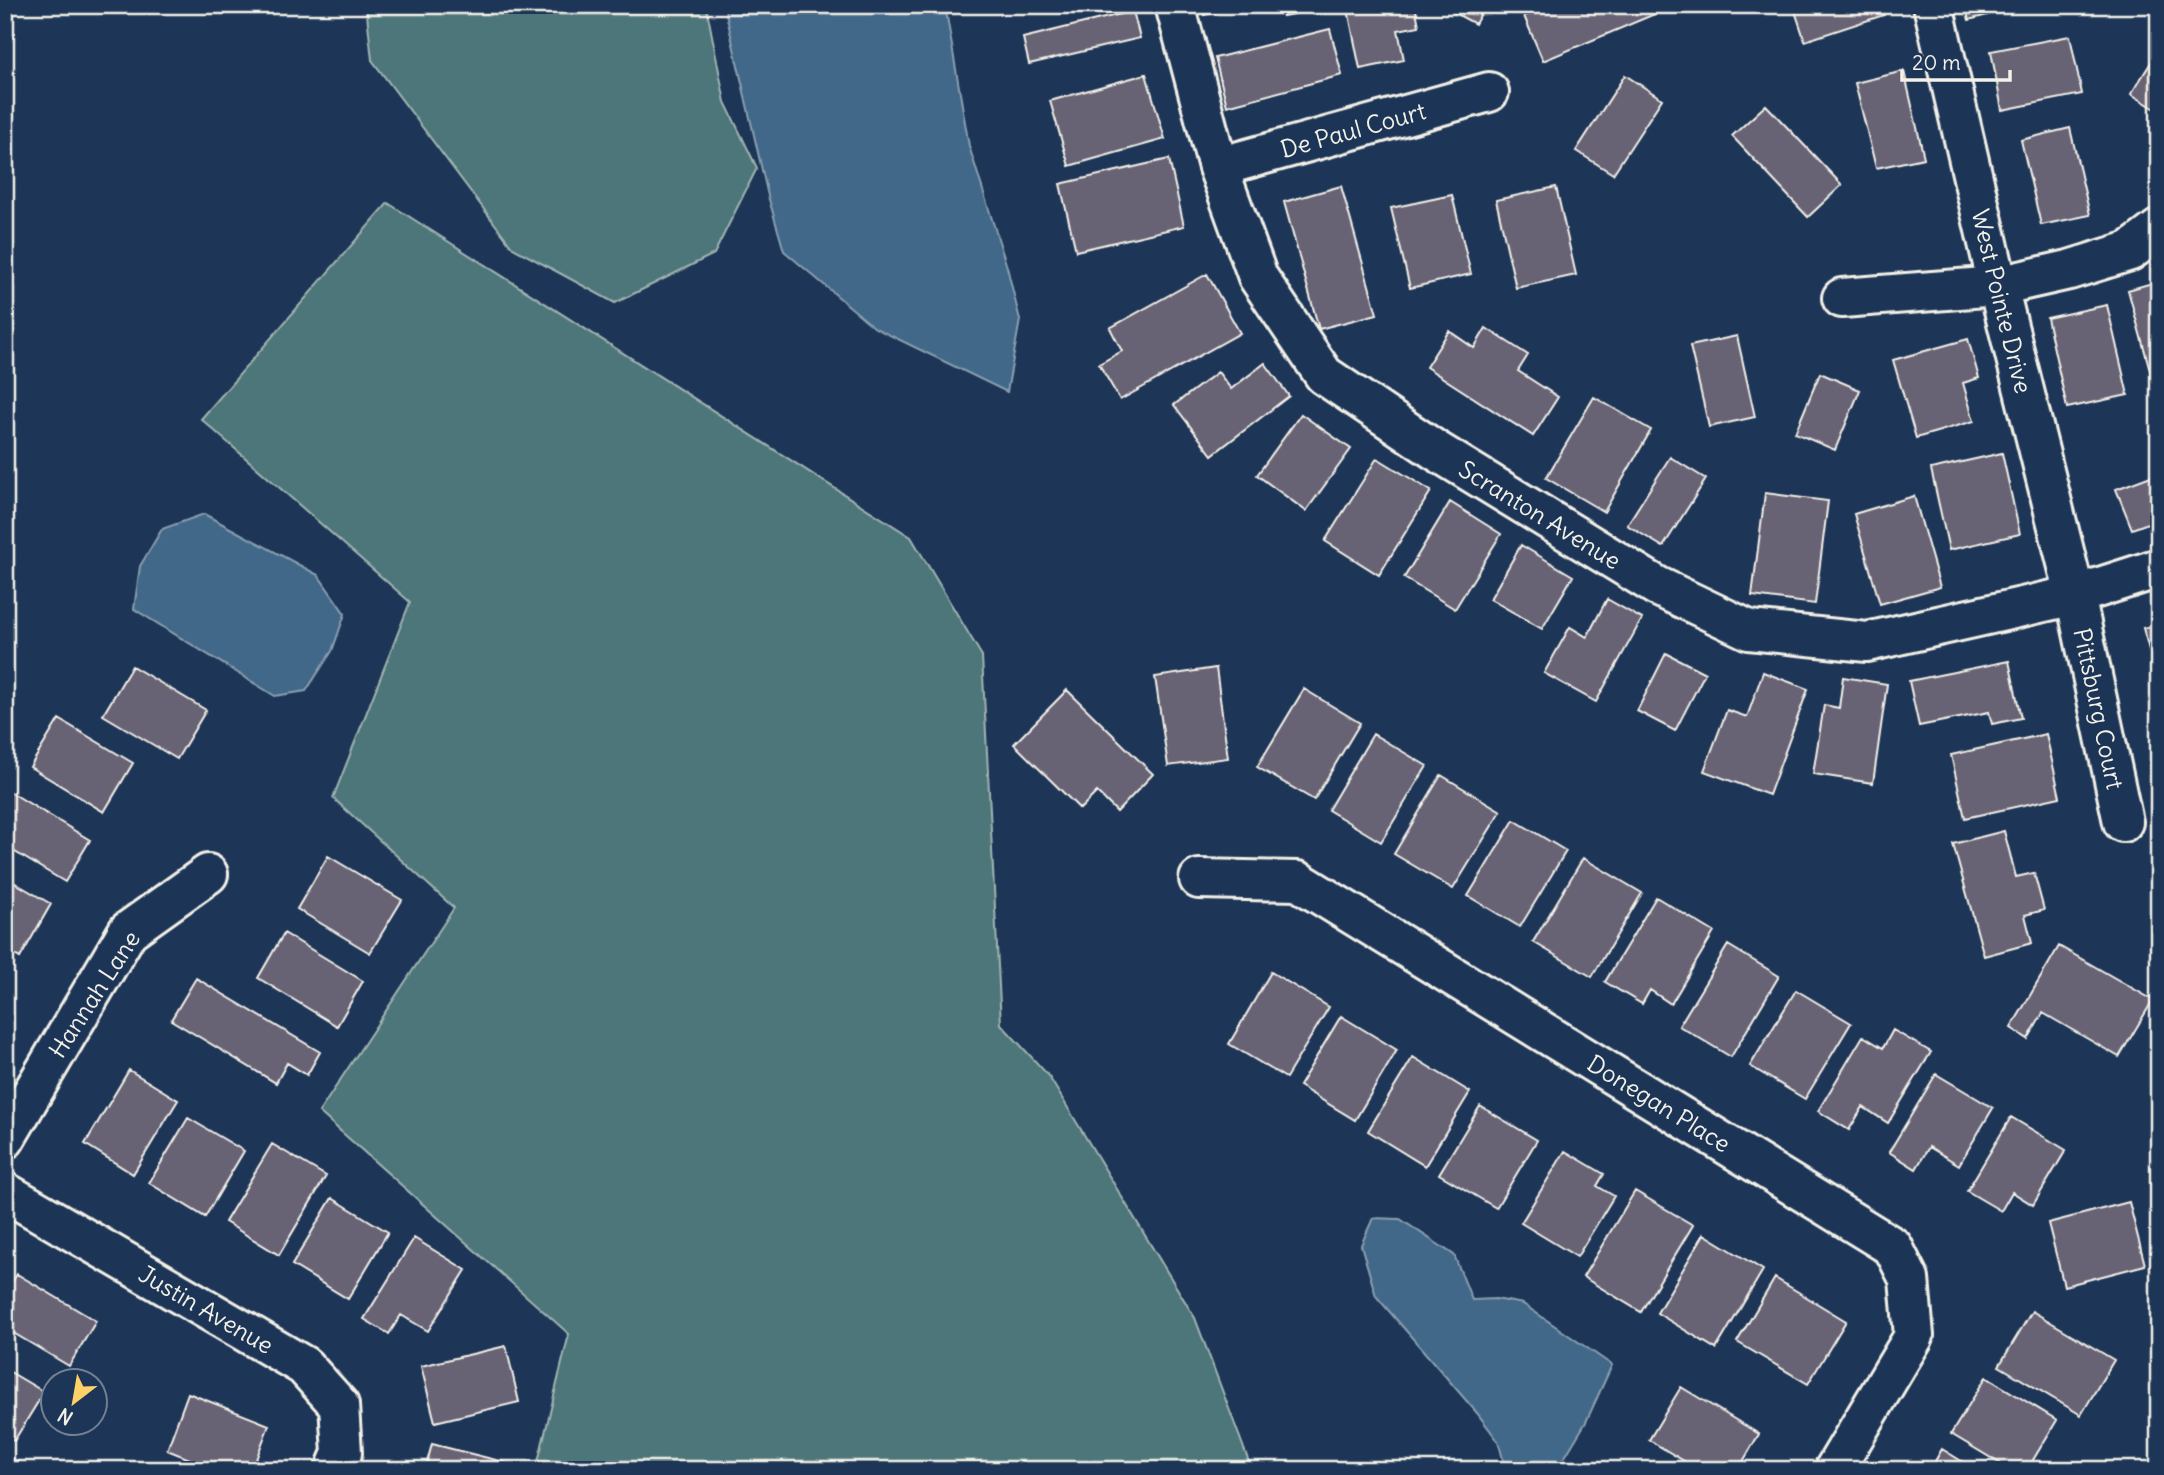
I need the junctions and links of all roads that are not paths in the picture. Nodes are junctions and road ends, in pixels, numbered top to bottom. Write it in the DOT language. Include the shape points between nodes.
graph roads {
  1 [pos="1175,5"];
  2 [pos="1933,5"];
  3 [pos="1489,92"];
  4 [pos="1218,167"];
  5 [pos="2159,229"];
  6 [pos="1998,286"];
  7 [pos="1842,298"];
  8 [pos="2159,568"];
  9 [pos="2075,595"];
  10 [pos="2123,822"];
  11 [pos="208,874"];
  12 [pos="1199,879"];
  13 [pos="5,1139"];
  14 [pos="5,1192"];
  15 [pos="335,1470"];
  16 [pos="1834,1470"];
  1 -- 4 [label="street, Scranton Avenue"];
  2 -- 6 [label="street, West Pointe Drive"];
  3 -- 4 [label="street, De Paul Court"];
  4 -- 9 [label="street, Scranton Avenue" via="1258,277 1324,375 1657,586 1749,630 1867,642"];
  5 -- 6 [label="street" via="2130,251"];
  6 -- 7 [label="street"];
  6 -- 9 [label="street, West Pointe Drive"];
  8 -- 9 [label="street, Scranton Avenue"];
  9 -- 10 [label="street, Pittsburg Court"];
  11 -- 13 [label="street, Hannah Lane" via="128,931"];
  12 -- 16 [label="street, Donegan Place" via="1298,881 1893,1247 1909,1279 1914,1336"];
  14 -- 15 [label="street, Justin Avenue" via="304,1366 339,1405 342,1453"];
}
